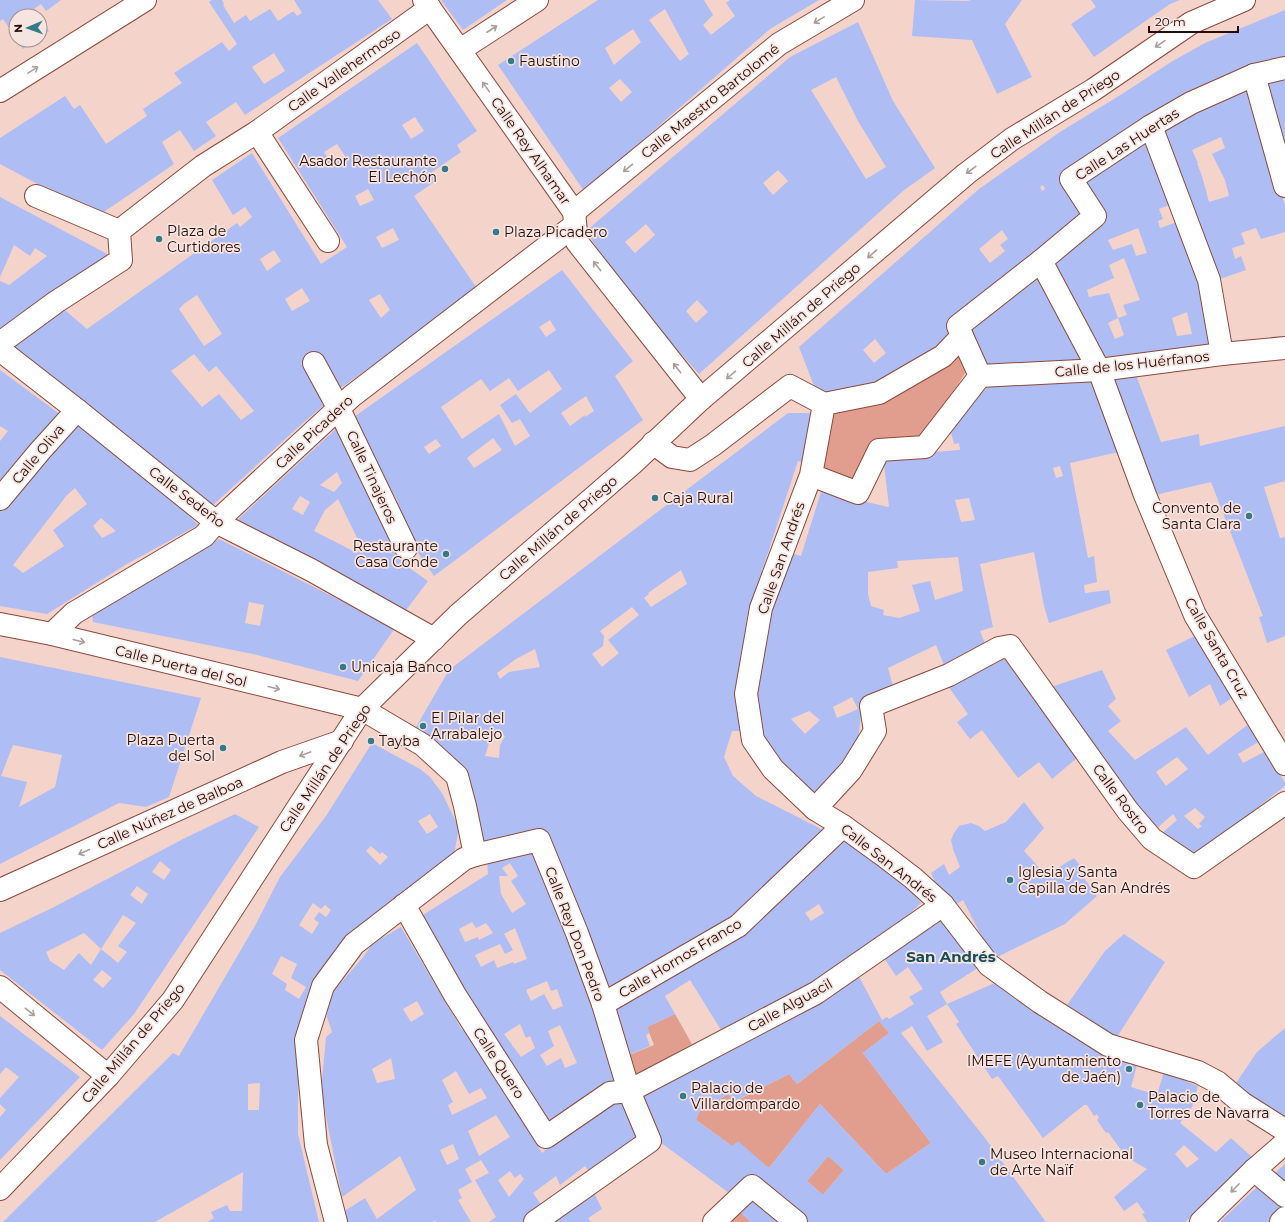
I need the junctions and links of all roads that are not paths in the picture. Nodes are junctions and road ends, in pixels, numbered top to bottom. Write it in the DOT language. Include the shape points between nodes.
graph roads {
  1 [pos="145,0"];
  2 [pos="537,0"];
  3 [pos="853,0"];
  4 [pos="1244,0"];
  5 [pos="427,4"];
  6 [pos="460,50"];
  7 [pos="1285,68"];
  8 [pos="1254,75"];
  9 [pos="0,91"];
  10 [pos="1151,126"];
  11 [pos="257,132"];
  12 [pos="1285,186"];
  13 [pos="36,196"];
  14 [pos="575,218"];
  15 [pos="119,231"];
  16 [pos="328,241"];
  17 [pos="1041,261"];
  18 [pos="962,336"];
  19 [pos="0,343"];
  20 [pos="1285,348"];
  21 [pos="0,350"];
  22 [pos="1222,354"];
  23 [pos="314,363"];
  24 [pos="1099,370"];
  25 [pos="980,376"];
  26 [pos="701,399"];
  27 [pos="824,404"];
  28 [pos="339,409"];
  29 [pos="77,410"];
  30 [pos="653,443"];
  31 [pos="811,475"];
  32 [pos="0,499"];
  33 [pos="216,522"];
  34 [pos="406,548"];
  35 [pos="0,624"];
  36 [pos="52,634"];
  37 [pos="434,639"];
  38 [pos="362,709"];
  39 [pos="342,741"];
  40 [pos="1285,764"];
  41 [pos="1285,802"];
  42 [pos="816,809"];
  43 [pos="843,826"];
  44 [pos="475,855"];
  45 [pos="0,890"];
  46 [pos="404,905"];
  47 [pos="943,905"];
  48 [pos="0,987"];
  49 [pos="602,1004"];
  50 [pos="108,1076"];
  51 [pos="629,1091"];
  52 [pos="1284,1136"];
  53 [pos="1254,1170"];
  54 [pos="0,1189"];
  55 [pos="1285,1196"];
  56 [pos="1285,1218"];
  57 [pos="336,1222"];
  58 [pos="535,1222"];
  59 [pos="714,1222"];
  60 [pos="796,1222"];
  61 [pos="1201,1222"];
  62 [pos="1281,1222"];
  9 -- 1 [label="street, one-way"];
  6 -- 2 [label="street, one-way"];
  3 -- 14 [label="street, Calle Maestro Bartolomé, one-way" via="779,44"];
  4 -- 26 [label="street, Calle Millán de Priego, one-way" via="1191,23 1093,90 1012,139 966,174"];
  5 -- 6 [label="street, Calle Rey Alhamar"];
  5 -- 11 [label="street, Calle Vallehermoso"];
  14 -- 6 [label="street, Calle Rey Alhamar, one-way"];
  7 -- 8 [label="street, Calle Las Huertas"];
  8 -- 10 [label="street, Calle Las Huertas" via="1191,103"];
  8 -- 12 [label="street"];
  10 -- 17 [label="street, Calle Las Huertas" via="1071,178 1096,216"];
  10 -- 22 [label="street" via="1209,280"];
  11 -- 15 [label="street, Calle Vallehermoso" via="203,166"];
  11 -- 16 [label="street"];
  13 -- 15 [label="street"];
  26 -- 14 [label="street, Calle Rey Alhamar, one-way" via="577,242"];
  14 -- 28 [label="street, Calle Picadero"];
  15 -- 19 [label="street" via="121,260 56,302"];
  17 -- 18 [label="street, Calle Las Huertas" via="958,326"];
  17 -- 24 [label="street, Calle Santa Cruz"];
  18 -- 25 [label="street"];
  18 -- 27 [label="street" via="943,356 879,393"];
  20 -- 22 [label="street, Calle de los Huérfanos"];
  21 -- 29 [label="street, Calle Sedeño"];
  22 -- 24 [label="street, Calle de los Huérfanos"];
  23 -- 28 [label="street, Calle Tinajeros"];
  24 -- 25 [label="street, Calle de los Huérfanos"];
  24 -- 40 [label="street, Calle Santa Cruz" via="1145,495 1195,615"];
  25 -- 31 [label="street" via="925,447 880,450 858,493"];
  26 -- 30 [label="street, Calle Millán de Priego"];
  27 -- 30 [label="street" via="790,386 690,460 672,457"];
  27 -- 31 [label="street, Calle San Andrés"];
  28 -- 33 [label="street, Calle Picadero"];
  28 -- 34 [label="street, Calle Tinajeros"];
  29 -- 32 [label="street, Calle Oliva"];
  29 -- 33 [label="street, Calle Sedeño"];
  30 -- 37 [label="street, Calle Millán de Priego"];
  31 -- 42 [label="street, Calle San Andrés" via="761,608 746,694 753,740 773,769"];
  33 -- 36 [label="street, Calle Picadero" via="204,536 74,613"];
  33 -- 37 [label="street, Calle Sedeño" via="311,570"];
  35 -- 36 [label="street, Calle Puerta del Sol"];
  36 -- 38 [label="street, Calle Puerta del Sol, one-way"];
  37 -- 38 [label="street, Calle Millán de Priego"];
  38 -- 39 [label="street, Calle Millán de Priego"];
  38 -- 44 [label="street, Calle Puerta del Sol" via="423,745 457,776"];
  39 -- 45 [label="street, Calle Núñez de Balboa, one-way" via="282,762"];
  39 -- 50 [label="street, Calle Millán de Priego" via="173,1000"];
  41 -- 42 [label="street, Calle Rostro" via="1194,867 1152,838 1128,811 1010,646 1000,648 949,675 871,706 875,731 851,770"];
  42 -- 43 [label="street, Calle San Andrés"];
  43 -- 47 [label="street, Calle San Andrés" via="913,878"];
  43 -- 49 [label="street, Calle Hornos Franco" via="738,926"];
  44 -- 46 [label="street" via="464,859"];
  44 -- 49 [label="street, Calle Rey Don Pedro" via="538,840 577,934"];
  46 -- 51 [label="street, Calle Quero" via="455,995 546,1137 610,1093"];
  46 -- 57 [label="street" via="354,944 323,986 306,1040 316,1145"];
  47 -- 51 [label="street, Calle Alguacil" via="816,993"];
  47 -- 52 [label="street, Calle San Andrés" via="989,965 1040,1002 1108,1045 1198,1072 1217,1082"];
  48 -- 50 [label="street, one-way"];
  49 -- 51 [label="street, Calle Rey Don Pedro"];
  50 -- 54 [label="street, Calle Millán de Priego"];
  51 -- 58 [label="street, Calle Rey Don Pedro" via="650,1141"];
  52 -- 53 [label="street"];
  53 -- 55 [label="street"];
  53 -- 61 [label="street, one-way"];
  56 -- 62 [label="street"];
  59 -- 60 [label="street" via="752,1186"];
}
